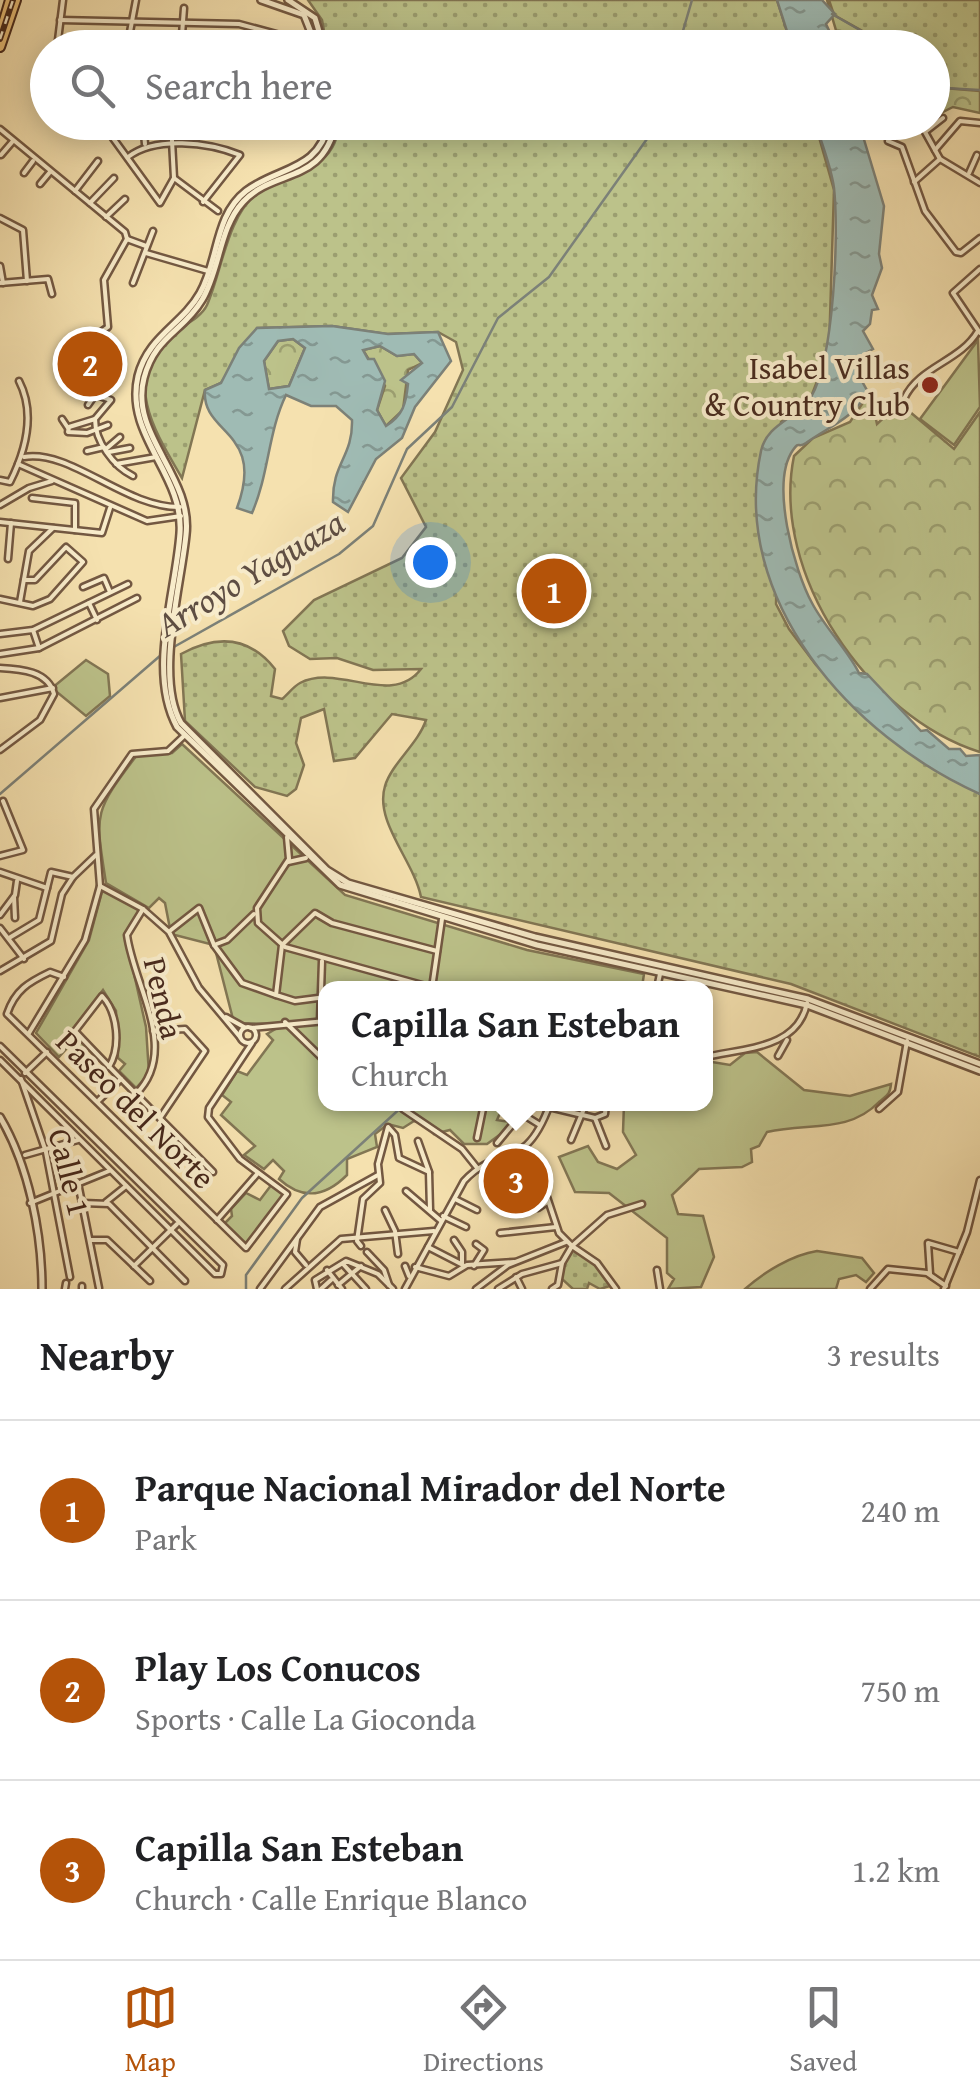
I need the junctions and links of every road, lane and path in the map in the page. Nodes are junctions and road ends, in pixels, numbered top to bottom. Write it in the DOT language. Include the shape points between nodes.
graph roads {
  1 [pos="13,0"];
  2 [pos="63,0"];
  3 [pos="136,0"];
  4 [pos="260,0"];
  5 [pos="288,0"];
  6 [pos="279,3"];
  7 [pos="184,8"];
  8 [pos="60,20"];
  9 [pos="132,23"];
  10 [pos="183,23"];
  11 [pos="59,30"];
  12 [pos="130,30"];
  13 [pos="183,30"];
  14 [pos="262,30"];
  15 [pos="312,30"];
  16 [pos="317,30"];
  17 [pos="0,34"];
  18 [pos="0,47"];
  19 [pos="980,122"];
  20 [pos="0,129"];
  21 [pos="950,132"];
  22 [pos="114,140"];
  23 [pos="145,140"];
  24 [pos="172,140"];
  25 [pos="323,140"];
  26 [pos="330,140"];
  27 [pos="888,140"];
  28 [pos="930,140"];
  29 [pos="944,140"];
  30 [pos="14,142"];
  31 [pos="145,144"];
  32 [pos="172,144"];
  33 [pos="935,150"];
  34 [pos="978,155"];
  35 [pos="1,156"];
  36 [pos="126,158"];
  37 [pos="34,159"];
  38 [pos="940,159"];
  39 [pos="98,161"];
  40 [pos="50,172"];
  41 [pos="24,173"];
  42 [pos="968,175"];
  43 [pos="114,178"];
  44 [pos="174,178"];
  45 [pos="913,183"];
  46 [pos="40,184"];
  47 [pos="980,184"];
  48 [pos="75,191"];
  49 [pos="125,199"];
  50 [pos="203,202"];
  51 [pos="90,203"];
  52 [pos="218,210"];
  53 [pos="106,216"];
  54 [pos="1,218"];
  55 [pos="0,226"];
  56 [pos="153,231"];
  57 [pos="980,238"];
  58 [pos="127,239"];
  59 [pos="147,250"];
  60 [pos="0,266"];
  61 [pos="980,269"];
  62 [pos="208,271"];
  63 [pos="28,281"];
  64 [pos="132,282"];
  65 [pos="1,283"];
  66 [pos="52,294"];
  67 [pos="979,332"];
  68 [pos="19,382"];
  69 [pos="95,395"];
  70 [pos="904,399"];
  71 [pos="88,405"];
  72 [pos="62,419"];
  73 [pos="95,419"];
  74 [pos="108,425"];
  75 [pos="68,428"];
  76 [pos="96,431"];
  77 [pos="120,437"];
  78 [pos="130,448"];
  79 [pos="106,449"];
  80 [pos="87,451"];
  81 [pos="24,457"];
  82 [pos="156,457"];
  83 [pos="18,464"];
  84 [pos="116,464"];
  85 [pos="133,476"];
  86 [pos="0,481"];
  87 [pos="52,481"];
  88 [pos="32,498"];
  89 [pos="1,504"];
  90 [pos="111,506"];
  91 [pos="178,507"];
  92 [pos="179,516"];
  93 [pos="0,522"];
  94 [pos="12,523"];
  95 [pos="54,528"];
  96 [pos="74,530"];
  97 [pos="8,558"];
  98 [pos="24,580"];
  99 [pos="128,584"];
  100 [pos="83,588"];
  101 [pos="110,592"];
  102 [pos="137,598"];
  103 [pos="0,599"];
  104 [pos="20,602"];
  105 [pos="90,603"];
  106 [pos="174,612"];
  107 [pos="98,620"];
  108 [pos="34,630"];
  109 [pos="0,634"];
  110 [pos="38,648"];
  111 [pos="0,654"];
  112 [pos="0,668"];
  113 [pos="53,688"];
  114 [pos="0,698"];
  115 [pos="186,734"];
  116 [pos="0,750"];
  117 [pos="4,801"];
  118 [pos="11,821"];
  119 [pos="0,827"];
  120 [pos="287,836"];
  121 [pos="98,854"];
  122 [pos="0,856"];
  123 [pos="306,858"];
  124 [pos="288,862"];
  125 [pos="0,872"];
  126 [pos="72,877"];
  127 [pos="17,882"];
  128 [pos="100,886"];
  129 [pos="47,888"];
  130 [pos="14,897"];
  131 [pos="143,909"];
  132 [pos="254,914"];
  133 [pos="0,915"];
  134 [pos="15,918"];
  135 [pos="442,919"];
  136 [pos="0,928"];
  137 [pos="170,932"];
  138 [pos="10,938"];
  139 [pos="214,944"];
  140 [pos="282,945"];
  141 [pos="437,951"];
  142 [pos="24,959"];
  143 [pos="322,960"];
  144 [pos="0,971"];
  145 [pos="661,972"];
  146 [pos="64,977"];
  147 [pos="320,981"];
  148 [pos="404,981"];
  149 [pos="433,981"];
  150 [pos="659,981"];
  151 [pos="705,981"];
  152 [pos="713,983"];
  153 [pos="276,995"];
  154 [pos="318,998"];
  155 [pos="808,1002"];
  156 [pos="219,1011"];
  157 [pos="298,1021"];
  158 [pos="318,1021"];
  159 [pos="285,1022"];
  160 [pos="274,1025"];
  161 [pos="248,1028"];
  162 [pos="153,1031"];
  163 [pos="296,1032"];
  164 [pos="28,1034"];
  165 [pos="788,1038"];
  166 [pos="242,1040"];
  167 [pos="254,1040"];
  168 [pos="907,1042"];
  169 [pos="0,1046"];
  170 [pos="47,1052"];
  171 [pos="318,1052"];
  172 [pos="713,1054"];
  173 [pos="245,1055"];
  174 [pos="778,1056"];
  175 [pos="0,1060"];
  176 [pos="109,1067"];
  177 [pos="980,1068"];
  178 [pos="26,1072"];
  179 [pos="21,1079"];
  180 [pos="121,1079"];
  181 [pos="136,1094"];
  182 [pos="98,1102"];
  183 [pos="879,1109"];
  184 [pos="406,1111"];
  185 [pos="483,1111"];
  186 [pos="518,1111"];
  187 [pos="548,1111"];
  188 [pos="567,1111"];
  189 [pos="582,1111"];
  190 [pos="605,1111"];
  191 [pos="522,1113"];
  192 [pos="579,1115"];
  193 [pos="0,1118"];
  194 [pos="160,1118"];
  195 [pos="596,1118"];
  196 [pos="542,1125"];
  197 [pos="477,1138"];
  198 [pos="80,1140"];
  199 [pos="571,1140"];
  200 [pos="418,1141"];
  201 [pos="496,1144"];
  202 [pos="606,1146"];
  203 [pos="45,1150"];
  204 [pos="522,1150"];
  205 [pos="24,1155"];
  206 [pos="480,1168"];
  207 [pos="126,1170"];
  208 [pos="213,1172"];
  209 [pos="428,1172"];
  210 [pos="114,1173"];
  211 [pos="258,1173"];
  212 [pos="539,1173"];
  213 [pos="378,1175"];
  214 [pos="980,1180"];
  215 [pos="520,1182"];
  216 [pos="78,1183"];
  217 [pos="126,1186"];
  218 [pos="406,1190"];
  219 [pos="55,1193"];
  220 [pos="512,1193"];
  221 [pos="492,1194"];
  222 [pos="455,1199"];
  223 [pos="547,1202"];
  224 [pos="84,1203"];
  225 [pos="108,1203"];
  226 [pos="30,1204"];
  227 [pos="642,1204"];
  228 [pos="385,1210"];
  229 [pos="430,1210"];
  230 [pos="477,1210"];
  231 [pos="442,1218"];
  232 [pos="217,1220"];
  233 [pos="179,1223"];
  234 [pos="466,1227"];
  235 [pos="556,1227"];
  236 [pos="170,1230"];
  237 [pos="434,1231"];
  238 [pos="500,1233"];
  239 [pos="359,1235"];
  240 [pos="396,1236"];
  241 [pos="296,1239"];
  242 [pos="90,1240"];
  243 [pos="454,1240"];
  244 [pos="566,1242"];
  245 [pos="476,1244"];
  246 [pos="361,1246"];
  247 [pos="428,1246"];
  248 [pos="572,1246"];
  249 [pos="152,1248"];
  250 [pos="554,1250"];
  251 [pos="367,1252"];
  252 [pos="959,1252"];
  253 [pos="398,1254"];
  254 [pos="514,1262"];
  255 [pos="560,1263"];
  256 [pos="343,1264"];
  257 [pos="468,1265"];
  258 [pos="134,1266"];
  259 [pos="306,1266"];
  260 [pos="361,1266"];
  261 [pos="405,1266"];
  262 [pos="415,1267"];
  263 [pos="326,1270"];
  264 [pos="658,1270"];
  265 [pos="930,1274"];
  266 [pos="350,1276"];
  267 [pos="410,1276"];
  268 [pos="70,1277"];
  269 [pos="516,1277"];
  270 [pos="332,1280"];
  271 [pos="150,1281"];
  272 [pos="185,1281"];
  273 [pos="357,1284"];
  274 [pos="315,1287"];
  275 [pos="391,1287"];
  276 [pos="945,1287"];
  277 [pos="99,1288"];
  278 [pos="341,1288"];
  279 [pos="42,1289"];
  280 [pos="260,1289"];
  281 [pos="284,1289"];
  282 [pos="352,1289"];
  283 [pos="366,1289"];
  284 [pos="405,1289"];
  285 [pos="476,1289"];
  286 [pos="498,1289"];
  287 [pos="522,1289"];
  288 [pos="552,1289"];
  289 [pos="616,1289"];
  290 [pos="660,1289"];
  291 [pos="870,1289"];
  1 -- 17 [label="main road"];
  1 -- 18 [label="main road"];
  2 -- 8 [label="street"];
  3 -- 9 [label="street"];
  4 -- 6 [label="street"];
  5 -- 16 [label="street" via="315,18"];
  6 -- 15 [label="street" via="304,15"];
  7 -- 10 [label="street"];
  8 -- 9 [label="street"];
  8 -- 11 [label="street"];
  9 -- 10 [label="street"];
  9 -- 12 [label="street"];
  10 -- 13 [label="street"];
  10 -- 14 [label="street"];
  19 -- 21 [label="street" via="958,123"];
  20 -- 30 [label="street"];
  22 -- 36 [label="street"];
  23 -- 31 [label="street"];
  24 -- 32 [label="street"];
  25 -- 62 [label="street" via="302,166 254,186 235,202"];
  26 -- 106 [label="street" via="315,163 240,206 203,299 164,338 146,373 146,423 186,508"];
  27 -- 45 [label="street" via="902,148"];
  28 -- 33 [label="street"];
  29 -- 33 [label="street"];
  30 -- 35 [label="street"];
  30 -- 37 [label="street"];
  31 -- 32 [label="street"];
  31 -- 36 [label="street"];
  32 -- 44 [label="street"];
  32 -- 50 [label="street" via="241,156"];
  33 -- 38 [label="street"];
  34 -- 42 [label="street"];
  36 -- 44 [label="street" via="162,203"];
  37 -- 40 [label="street"];
  37 -- 41 [label="street"];
  38 -- 42 [label="street"];
  38 -- 45 [label="street"];
  39 -- 48 [label="street"];
  40 -- 46 [label="street"];
  40 -- 48 [label="street"];
  42 -- 47 [label="street"];
  43 -- 51 [label="street"];
  44 -- 50 [label="street"];
  45 -- 57 [label="street" via="956,252"];
  48 -- 51 [label="street"];
  49 -- 53 [label="street"];
  50 -- 52 [label="street"];
  51 -- 53 [label="street"];
  53 -- 58 [label="street"];
  54 -- 55 [label="street"];
  54 -- 63 [label="street" via="23,230"];
  56 -- 59 [label="street"];
  58 -- 59 [label="street"];
  58 -- 69 [label="street" via="106,274 108,327 61,361 76,384"];
  59 -- 62 [label="street"];
  59 -- 64 [label="street"];
  60 -- 65 [label="street"];
  61 -- 67 [label="street" via="953,293"];
  62 -- 82 [label="street" via="199,296 156,338 140,370 136,407"];
  63 -- 65 [label="street"];
  63 -- 66 [label="street" via="48,280"];
  67 -- 70 [label="street"];
  68 -- 81 [label="street" via="28,412"];
  69 -- 71 [label="street"];
  69 -- 73 [label="street" via="111,402"];
  72 -- 75 [label="street"];
  73 -- 75 [label="street"];
  73 -- 76 [label="street"];
  74 -- 76 [label="street"];
  75 -- 76 [label="street" via="70,434"];
  76 -- 79 [label="street"];
  77 -- 79 [label="street"];
  78 -- 79 [label="street"];
  79 -- 80 [label="street"];
  79 -- 84 [label="street"];
  81 -- 83 [label="street"];
  81 -- 91 [label="street" via="41,454 136,500"];
  82 -- 84 [label="street"];
  82 -- 91 [label="street"];
  83 -- 86 [label="street" via="10,482"];
  83 -- 87 [label="street"];
  84 -- 85 [label="street"];
  87 -- 89 [label="street"];
  87 -- 90 [label="street"];
  88 -- 96 [label="street" via="76,504"];
  90 -- 92 [label="street" via="152,522"];
  90 -- 96 [label="street" via="104,533"];
  91 -- 92 [label="street"];
  92 -- 106 [label="street"];
  93 -- 94 [label="street"];
  94 -- 95 [label="street"];
  94 -- 97 [label="street"];
  95 -- 96 [label="street"];
  95 -- 98 [label="street" via="28,551"];
  98 -- 104 [label="street"];
  98 -- 104 [label="street" via="37,578 66,547 82,562 50,599 33,606"];
  99 -- 101 [label="street"];
  100 -- 101 [label="street" via="106,577"];
  101 -- 105 [label="street"];
  102 -- 107 [label="street"];
  103 -- 104 [label="street"];
  105 -- 107 [label="street"];
  105 -- 108 [label="street"];
  106 -- 115 [label="street" via="167,666"];
  107 -- 110 [label="street"];
  108 -- 109 [label="street"];
  108 -- 110 [label="street"];
  110 -- 111 [label="street"];
  112 -- 113 [label="street" via="40,676"];
  113 -- 114 [label="street"];
  113 -- 116 [label="street" via="40,720"];
  115 -- 120 [label="street"];
  115 -- 121 [label="street" via="168,751 138,751 127,758 94,809"];
  115 -- 155 [label="street" via="328,870 352,885"];
  117 -- 118 [label="street"];
  118 -- 119 [label="street"];
  118 -- 122 [label="street" via="23,852"];
  120 -- 123 [label="street"];
  120 -- 124 [label="street"];
  121 -- 126 [label="street"];
  121 -- 128 [label="street"];
  123 -- 124 [label="street"];
  123 -- 135 [label="street" via="340,886"];
  124 -- 132 [label="street"];
  125 -- 127 [label="street"];
  126 -- 129 [label="street" via="52,872"];
  126 -- 142 [label="street" via="55,936"];
  127 -- 129 [label="street"];
  127 -- 130 [label="street"];
  128 -- 131 [label="street"];
  128 -- 146 [label="street" via="85,940"];
  129 -- 138 [label="street" via="39,920"];
  130 -- 133 [label="street"];
  130 -- 134 [label="street"];
  131 -- 137 [label="street"];
  131 -- 162 [label="street, Penda" via="127,935"];
  132 -- 139 [label="street"];
  132 -- 140 [label="street"];
  135 -- 141 [label="street"];
  135 -- 145 [label="street"];
  136 -- 138 [label="street"];
  137 -- 139 [label="street" via="198,908"];
  137 -- 156 [label="street" via="198,988"];
  138 -- 142 [label="street"];
  139 -- 153 [label="street" via="242,983"];
  140 -- 141 [label="street" via="315,913"];
  140 -- 143 [label="street"];
  140 -- 153 [label="street"];
  141 -- 149 [label="street"];
  142 -- 144 [label="street"];
  143 -- 147 [label="street"];
  143 -- 148 [label="street"];
  145 -- 150 [label="street"];
  145 -- 151 [label="street"];
  146 -- 164 [label="street"];
  146 -- 164 [label="street, Paseo del Norte" via="50,972 12,999 7,1014"];
  152 -- 155 [label="street"];
  153 -- 154 [label="street"];
  155 -- 165 [label="street"];
  155 -- 168 [label="street"];
  155 -- 177 [label="street"];
  156 -- 161 [label="street"];
  156 -- 166 [label="street"];
  157 -- 158 [label="street"];
  157 -- 159 [label="street"];
  157 -- 163 [label="street"];
  159 -- 160 [label="street"];
  159 -- 163 [label="street"];
  160 -- 161 [label="street"];
  160 -- 167 [label="street"];
  161 -- 166 [label="street"];
  161 -- 167 [label="street"];
  162 -- 181 [label="street, Penda" via="154,1072"];
  162 -- 194 [label="street" via="185,1030 205,1051"];
  163 -- 171 [label="street"];
  164 -- 170 [label="street, Paseo del Norte"];
  165 -- 172 [label="street"];
  165 -- 174 [label="street"];
  166 -- 167 [label="street"];
  166 -- 173 [label="street"];
  167 -- 173 [label="street"];
  168 -- 177 [label="street"];
  168 -- 183 [label="street" via="898,1092"];
  169 -- 178 [label="street"];
  170 -- 178 [label="street"];
  170 -- 182 [label="street, Paseo del Norte"];
  173 -- 211 [label="street" via="208,1117 218,1136"];
  175 -- 179 [label="street"];
  176 -- 176 [label="street" via="115,1028 102,996 74,1032"];
  176 -- 180 [label="street"];
  178 -- 179 [label="street"];
  178 -- 207 [label="street"];
  179 -- 198 [label="street"];
  179 -- 203 [label="street, Calle 1"];
  180 -- 181 [label="street"];
  180 -- 182 [label="street"];
  181 -- 194 [label="street"];
  182 -- 232 [label="street, Paseo del Norte"];
  184 -- 206 [label="street"];
  185 -- 197 [label="street"];
  186 -- 191 [label="street"];
  187 -- 196 [label="street"];
  188 -- 192 [label="street"];
  189 -- 192 [label="street"];
  190 -- 195 [label="street"];
  191 -- 196 [label="street"];
  191 -- 201 [label="street"];
  192 -- 195 [label="street"];
  192 -- 199 [label="street"];
  193 -- 226 [label="street"];
  194 -- 208 [label="street"];
  195 -- 202 [label="street"];
  196 -- 204 [label="street"];
  198 -- 203 [label="street"];
  198 -- 210 [label="street"];
  200 -- 209 [label="street"];
  203 -- 205 [label="street"];
  203 -- 219 [label="street, Calle 1"];
  204 -- 206 [label="street"];
  204 -- 212 [label="street"];
  206 -- 221 [label="street" via="492,1180"];
  206 -- 222 [label="street"];
  207 -- 210 [label="street"];
  207 -- 233 [label="street"];
  209 -- 213 [label="street" via="399,1158 388,1127"];
  209 -- 229 [label="street"];
  210 -- 216 [label="street"];
  210 -- 217 [label="street"];
  211 -- 232 [label="street"];
  211 -- 232 [label="street, Paseo del Norte" via="287,1196 246,1248"];
  212 -- 215 [label="street"];
  212 -- 223 [label="street"];
  213 -- 239 [label="street" via="380,1182 364,1199"];
  213 -- 241 [label="street" via="334,1196"];
  214 -- 252 [label="street"];
  216 -- 219 [label="street"];
  216 -- 224 [label="street"];
  217 -- 225 [label="street"];
  217 -- 236 [label="street"];
  218 -- 229 [label="street"];
  219 -- 226 [label="street"];
  219 -- 268 [label="street, Calle 1"];
  220 -- 223 [label="street" via="538,1208"];
  222 -- 230 [label="street"];
  222 -- 231 [label="street"];
  223 -- 235 [label="street"];
  224 -- 225 [label="street"];
  224 -- 242 [label="street"];
  225 -- 249 [label="street"];
  226 -- 279 [label="street"];
  227 -- 248 [label="street" via="607,1215"];
  228 -- 240 [label="street"];
  229 -- 231 [label="street"];
  231 -- 234 [label="street"];
  231 -- 237 [label="street"];
  233 -- 236 [label="street"];
  233 -- 236 [label="street" via="223,1265 223,1273 215,1274"];
  235 -- 238 [label="street"];
  235 -- 244 [label="street"];
  236 -- 249 [label="street"];
  237 -- 240 [label="street"];
  237 -- 247 [label="street"];
  239 -- 240 [label="street"];
  239 -- 246 [label="street"];
  239 -- 259 [label="street" via="341,1239"];
  240 -- 253 [label="street"];
  241 -- 259 [label="street" via="295,1252"];
  241 -- 280 [label="street"];
  242 -- 258 [label="street" via="104,1238"];
  242 -- 277 [label="street"];
  243 -- 257 [label="street"];
  244 -- 248 [label="street"];
  244 -- 250 [label="street"];
  245 -- 257 [label="street" via="484,1250"];
  247 -- 257 [label="street"];
  247 -- 262 [label="street"];
  248 -- 255 [label="street"];
  248 -- 289 [label="street" via="597,1263"];
  249 -- 258 [label="street"];
  249 -- 272 [label="street"];
  250 -- 254 [label="street"];
  250 -- 255 [label="street"];
  251 -- 275 [label="street"];
  252 -- 265 [label="street" via="928,1243"];
  252 -- 276 [label="street"];
  254 -- 257 [label="street"];
  254 -- 285 [label="street"];
  255 -- 269 [label="street"];
  255 -- 288 [label="street"];
  256 -- 260 [label="street"];
  256 -- 263 [label="street"];
  256 -- 266 [label="street"];
  257 -- 262 [label="street" via="444,1276"];
  258 -- 271 [label="street"];
  259 -- 281 [label="street"];
  260 -- 266 [label="street"];
  260 -- 275 [label="street"];
  261 -- 267 [label="street"];
  262 -- 267 [label="street"];
  263 -- 270 [label="street"];
  263 -- 274 [label="street"];
  264 -- 290 [label="street"];
  265 -- 276 [label="street"];
  265 -- 291 [label="street" via="888,1268"];
  266 -- 273 [label="street"];
  266 -- 278 [label="street"];
  267 -- 284 [label="street"];
  269 -- 286 [label="street"];
  269 -- 287 [label="street"];
  270 -- 274 [label="street"];
  270 -- 278 [label="street"];
  273 -- 282 [label="street"];
  273 -- 283 [label="street"];
}
